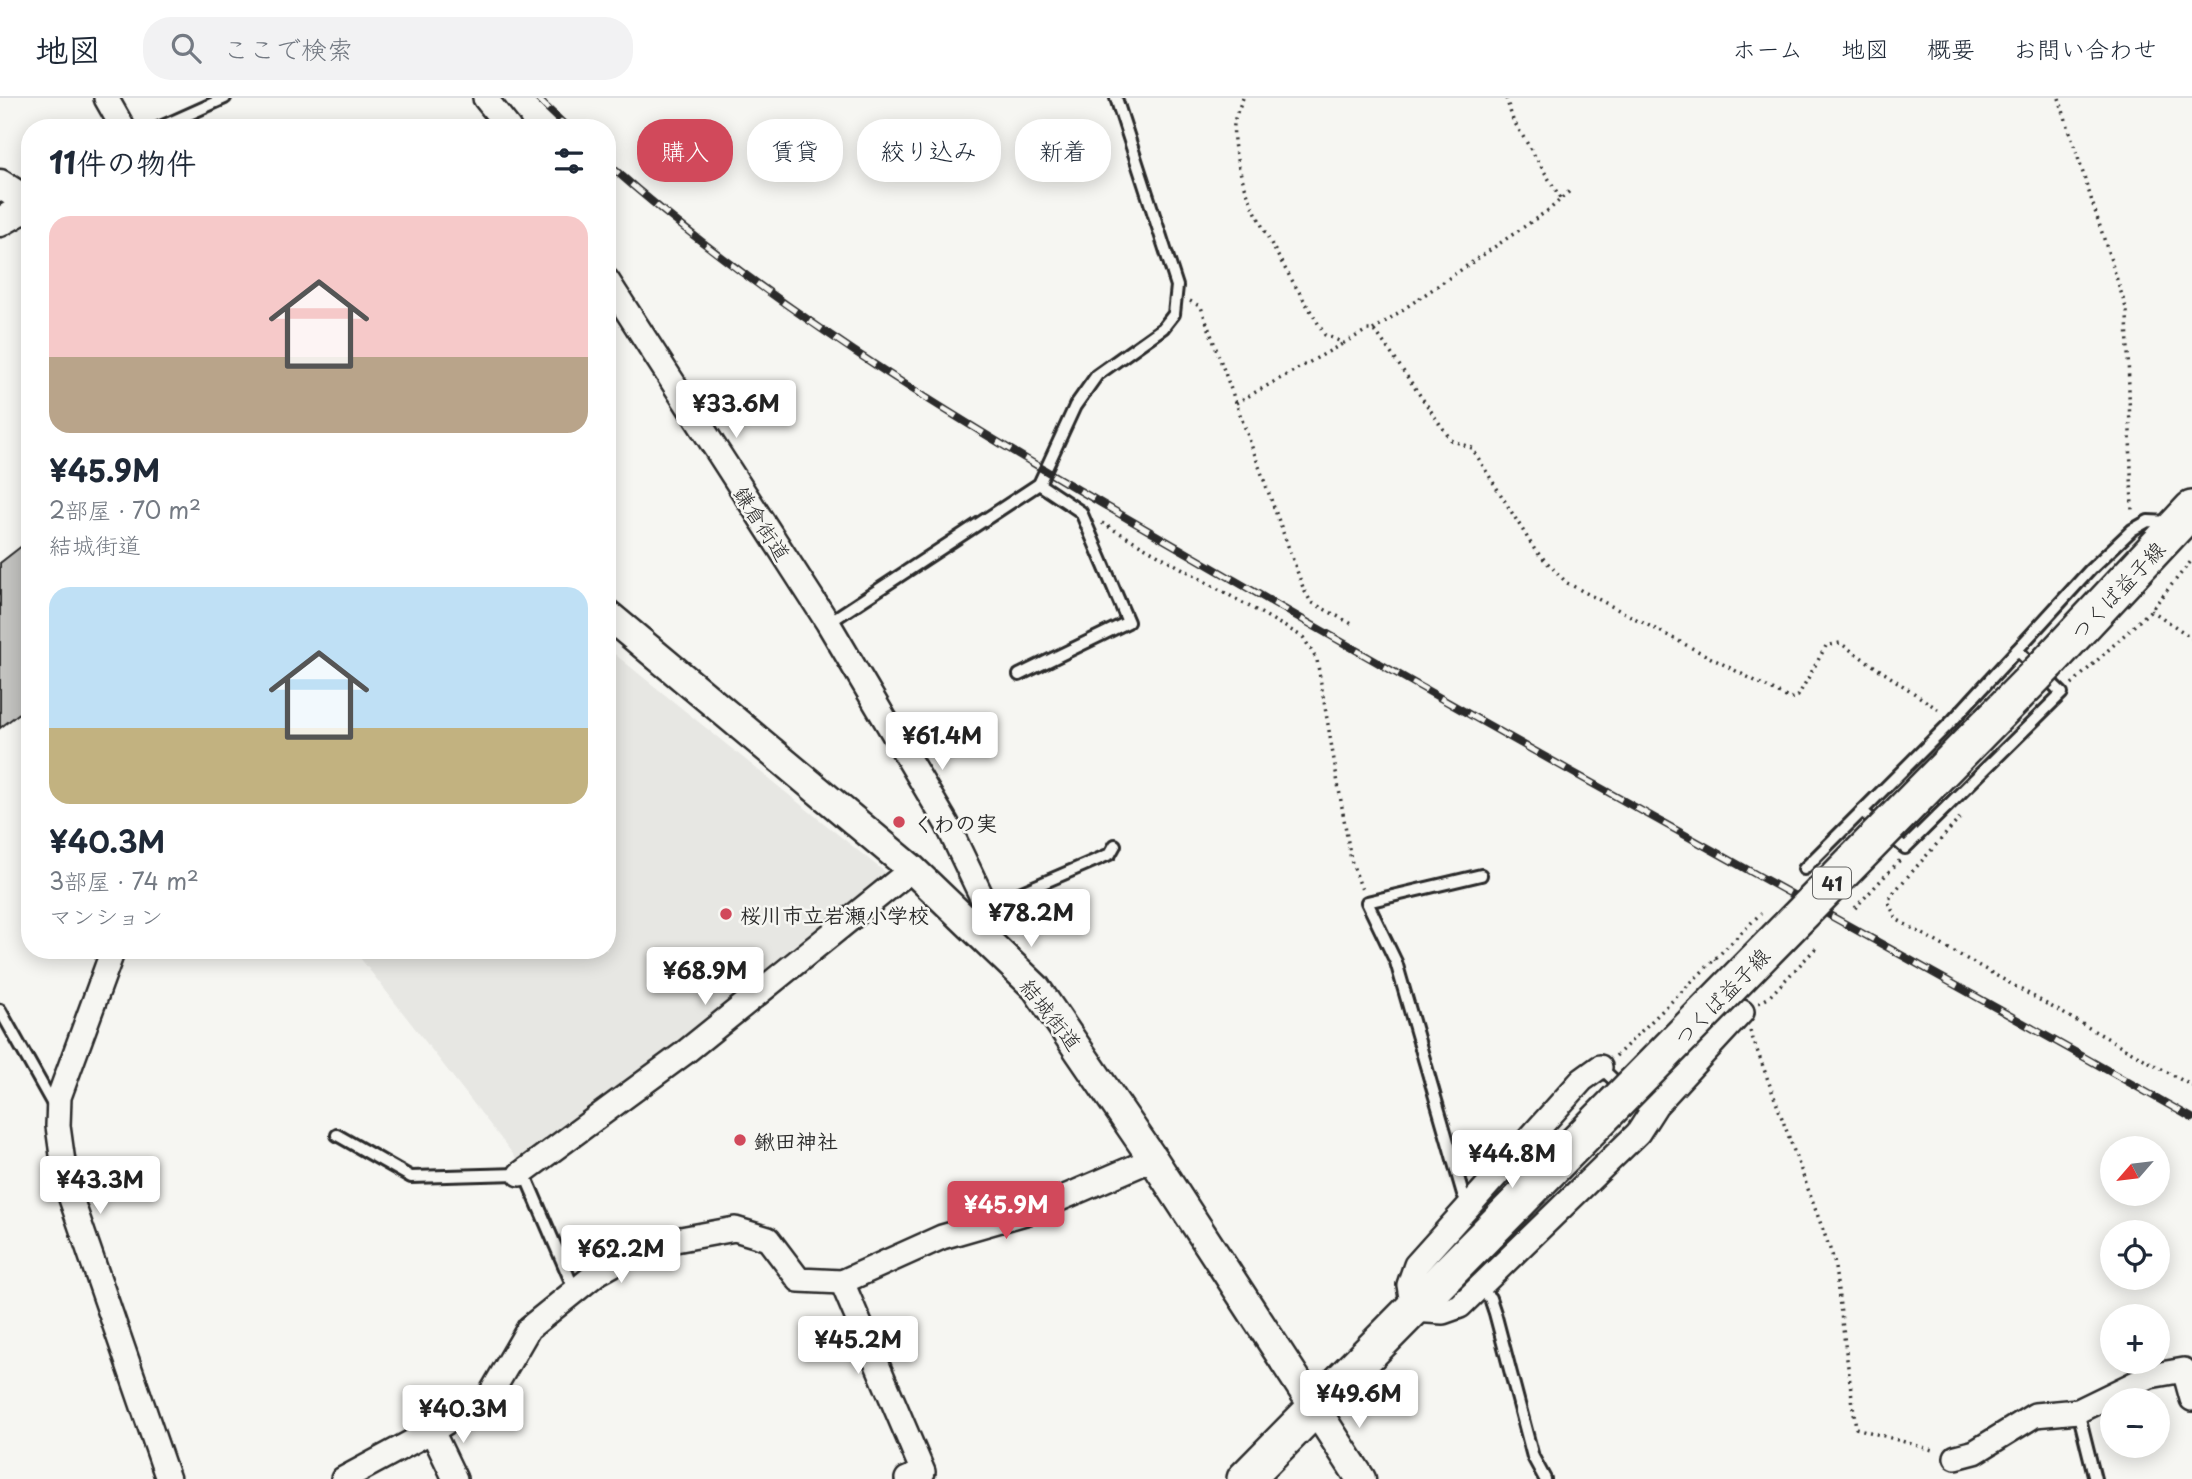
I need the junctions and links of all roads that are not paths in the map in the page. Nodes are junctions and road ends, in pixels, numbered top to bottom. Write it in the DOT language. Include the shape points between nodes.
graph roads {
  1 [pos="106,98"];
  2 [pos="225,98"];
  3 [pos="485,98"];
  4 [pos="1116,98"];
  5 [pos="118,119"];
  6 [pos="178,119"];
  7 [pos="502,119"];
  8 [pos="0,184"];
  9 [pos="21,198"];
  10 [pos="21,209"];
  11 [pos="0,222"];
  12 [pos="616,294"];
  13 [pos="1039,484"];
  14 [pos="2185,516"];
  15 [pos="616,622"];
  16 [pos="828,623"];
  17 [pos="2042,669"];
  18 [pos="1018,675"];
  19 [pos="1953,720"];
  20 [pos="1996,756"];
  21 [pos="1862,811"];
  22 [pos="1115,845"];
  23 [pos="912,869"];
  24 [pos="1804,869"];
  25 [pos="1480,875"];
  26 [pos="987,908"];
  27 [pos="984,936"];
  28 [pos="110,959"];
  29 [pos="0,1010"];
  30 [pos="1742,1012"];
  31 [pos="1600,1067"];
  32 [pos="58,1113"];
  33 [pos="1650,1114"];
  34 [pos="337,1135"];
  35 [pos="1153,1159"];
  36 [pos="520,1174"];
  37 [pos="1469,1205"];
  38 [pos="842,1282"];
  39 [pos="1479,1288"];
  40 [pos="575,1291"];
  41 [pos="1413,1310"];
  42 [pos="2192,1399"];
  43 [pos="1316,1408"];
  44 [pos="2078,1411"];
  45 [pos="432,1431"];
  46 [pos="1956,1457"];
  47 [pos="168,1479"];
  48 [pos="343,1479"];
  49 [pos="455,1479"];
  50 [pos="907,1479"];
  51 [pos="1245,1479"];
  52 [pos="1361,1479"];
  53 [pos="1545,1479"];
  54 [pos="2095,1479"];
  1 -- 5 [label="street"];
  2 -- 6 [label="lane"];
  3 -- 7 [label="street"];
  4 -- 13 [label="lane" via="1177,286 1178,302 1163,328 1097,375 1075,406"];
  8 -- 9 [label="street"];
  10 -- 11 [label="street"];
  12 -- 16 [label="street, 鎌倉街道"];
  13 -- 16 [label="lane"];
  13 -- 18 [label="lane" via="1081,512 1128,622"];
  14 -- 17 [label="main road, つくば益子線 / 41"];
  14 -- 17 [label="lane" via="2148,521 2132,530 2090,570"];
  15 -- 23 [label="street, 結城街道"];
  16 -- 26 [label="street, 鎌倉街道" via="947,824"];
  17 -- 19 [label="lane"];
  17 -- 20 [label="lane"];
  17 -- 41 [label="main road, つくば益子線 / 41, bridge"];
  19 -- 20 [label="lane"];
  19 -- 21 [label="lane"];
  20 -- 21 [label="lane" via="1905,848"];
  21 -- 24 [label="lane"];
  22 -- 26 [label="lane" via="1111,854"];
  23 -- 27 [label="street, 結城街道"];
  23 -- 36 [label="street" via="683,1054"];
  25 -- 37 [label="lane" via="1367,902 1396,962"];
  26 -- 27 [label="street"];
  27 -- 35 [label="street, 結城街道" via="1036,988"];
  28 -- 32 [label="street" via="59,1097"];
  29 -- 32 [label="lane"];
  30 -- 33 [label="street"];
  31 -- 33 [label="lane"];
  31 -- 37 [label="street" via="1582,1080"];
  32 -- 47 [label="street" via="66,1184"];
  33 -- 39 [label="street" via="1638,1133"];
  34 -- 36 [label="lane" via="411,1177"];
  35 -- 38 [label="street" via="1032,1211 942,1237"];
  35 -- 43 [label="street, 結城街道"];
  36 -- 40 [label="lane" via="528,1182"];
  37 -- 41 [label="street" via="1416,1265 1409,1285"];
  38 -- 40 [label="street" via="799,1280 768,1239 735,1229 648,1245"];
  38 -- 50 [label="street" via="923,1472"];
  39 -- 41 [label="street" via="1451,1311"];
  39 -- 53 [label="lane" via="1490,1298 1533,1457"];
  40 -- 45 [label="street" via="529,1328 490,1395"];
  41 -- 43 [label="main road, つくば益子線 / 41"];
  42 -- 44 [label="street" via="2184,1370 2150,1376"];
  43 -- 51 [label="main road, つくば益子線 / 41"];
  43 -- 52 [label="street, 結城街道"];
  44 -- 46 [label="street" via="2035,1415 1975,1452"];
  44 -- 54 [label="lane"];
  45 -- 48 [label="street"];
  45 -- 49 [label="street"];
}
